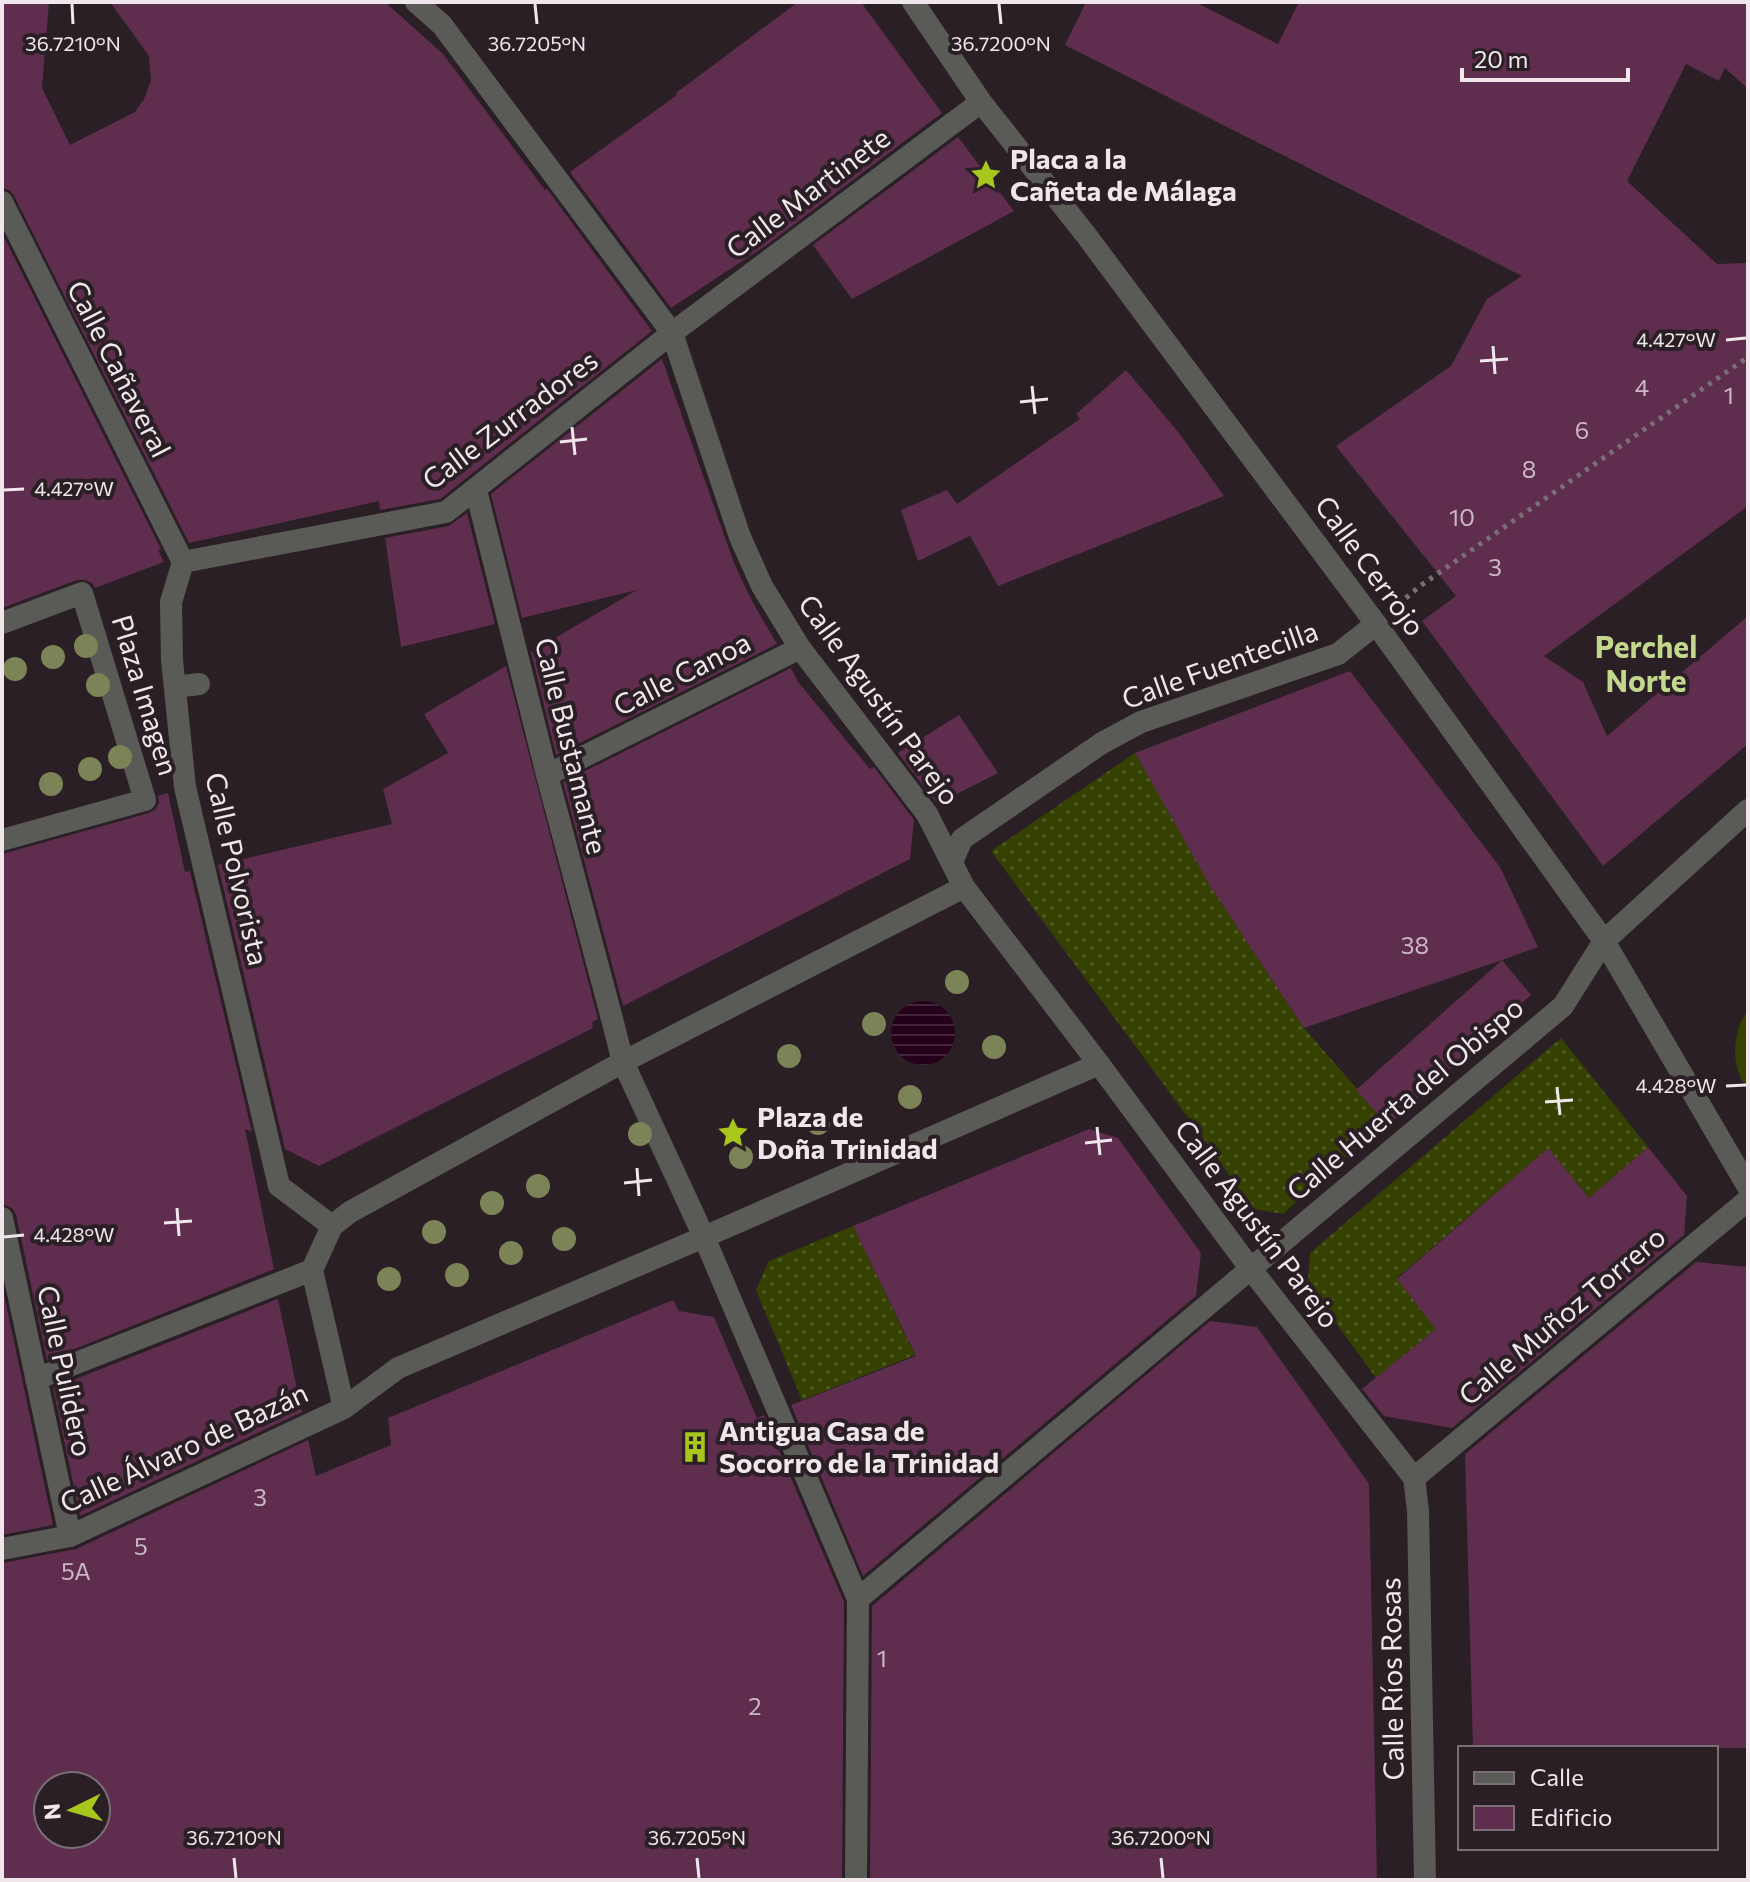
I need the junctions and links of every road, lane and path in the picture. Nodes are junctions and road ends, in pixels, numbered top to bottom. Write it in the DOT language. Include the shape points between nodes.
graph roads {
  1 [pos="416,2"];
  2 [pos="913,2"];
  3 [pos="981,102"];
  4 [pos="2,202"];
  5 [pos="672,333"];
  6 [pos="1748,357"];
  7 [pos="476,490"];
  8 [pos="183,562"];
  9 [pos="2,623"];
  10 [pos="1376,624"];
  11 [pos="800,648"];
  12 [pos="199,684"];
  13 [pos="175,687"];
  14 [pos="547,775"];
  15 [pos="1748,810"];
  16 [pos="2,840"];
  17 [pos="952,862"];
  18 [pos="964,887"];
  19 [pos="1604,941"];
  20 [pos="623,1062"];
  21 [pos="1099,1064"];
  22 [pos="1748,1187"];
  23 [pos="1748,1200"];
  24 [pos="2,1218"];
  25 [pos="332,1226"];
  26 [pos="704,1237"];
  27 [pos="1250,1268"];
  28 [pos="312,1270"];
  29 [pos="36,1379"];
  30 [pos="344,1408"];
  31 [pos="1414,1478"];
  32 [pos="70,1536"];
  33 [pos="2,1549"];
  34 [pos="858,1599"];
  35 [pos="856,1880"];
  36 [pos="1425,1880"];
  1 -- 5 [label="street, Calle Agustín Parejo" via="442,25"];
  2 -- 3 [label="street, Calle Cerrojo"];
  3 -- 5 [label="street, Calle Martinete"];
  3 -- 10 [label="street, Calle Cerrojo"];
  4 -- 8 [label="street, Calle Cañaveral"];
  5 -- 7 [label="street, Calle Zurradores"];
  5 -- 11 [label="street, Calle Agustín Parejo" via="740,537"];
  6 -- 10 [label="path" via="1420,586"];
  7 -- 8 [label="street, Calle Zurradores" via="446,512"];
  7 -- 14 [label="street, Calle Bustamante"];
  8 -- 13 [label="street, Calle Polvorista" via="171,602"];
  9 -- 16 [label="street, Plaza Imagen" via="82,593 145,800"];
  10 -- 17 [label="street, Calle Fuentecilla" via="1338,654 1141,722 1102,743 962,839"];
  10 -- 19 [label="street, Calle Cerrojo"];
  11 -- 14 [label="street, Calle Canoa"];
  11 -- 17 [label="street, Calle Agustín Parejo" via="927,814"];
  12 -- 13 [label="street"];
  13 -- 25 [label="street, Calle Polvorista" via="185,787 279,1186"];
  14 -- 20 [label="street, Calle Bustamante"];
  15 -- 19 [label="street, Calle Huerta del Obispo"];
  17 -- 18 [label="street, Calle Agustín Parejo"];
  18 -- 20 [label="street"];
  18 -- 21 [label="street, Calle Agustín Parejo"];
  19 -- 22 [label="street, Calle Cerrojo"];
  19 -- 27 [label="street, Calle Huerta del Obispo" via="1563,1006"];
  20 -- 25 [label="street"];
  20 -- 26 [label="street, Calle Bustamante"];
  21 -- 26 [label="street"];
  21 -- 27 [label="street, Calle Agustín Parejo"];
  23 -- 31 [label="street, Calle Muñoz Torrero"];
  24 -- 29 [label="street, Calle Pulidero"];
  25 -- 28 [label="street"];
  26 -- 30 [label="street" via="398,1368"];
  26 -- 34 [label="street, Calle Bustamante"];
  27 -- 31 [label="street, Calle Agustín Parejo"];
  27 -- 34 [label="street, Calle Huerta del Obispo"];
  28 -- 29 [label="street"];
  28 -- 30 [label="street"];
  29 -- 32 [label="street, Calle Pulidero"];
  30 -- 32 [label="street, Calle Álvaro de Bazán"];
  31 -- 36 [label="street, Calle Ríos Rosas"];
  32 -- 33 [label="street, Calle Álvaro de Bazán"];
  34 -- 35 [label="street"];
}
